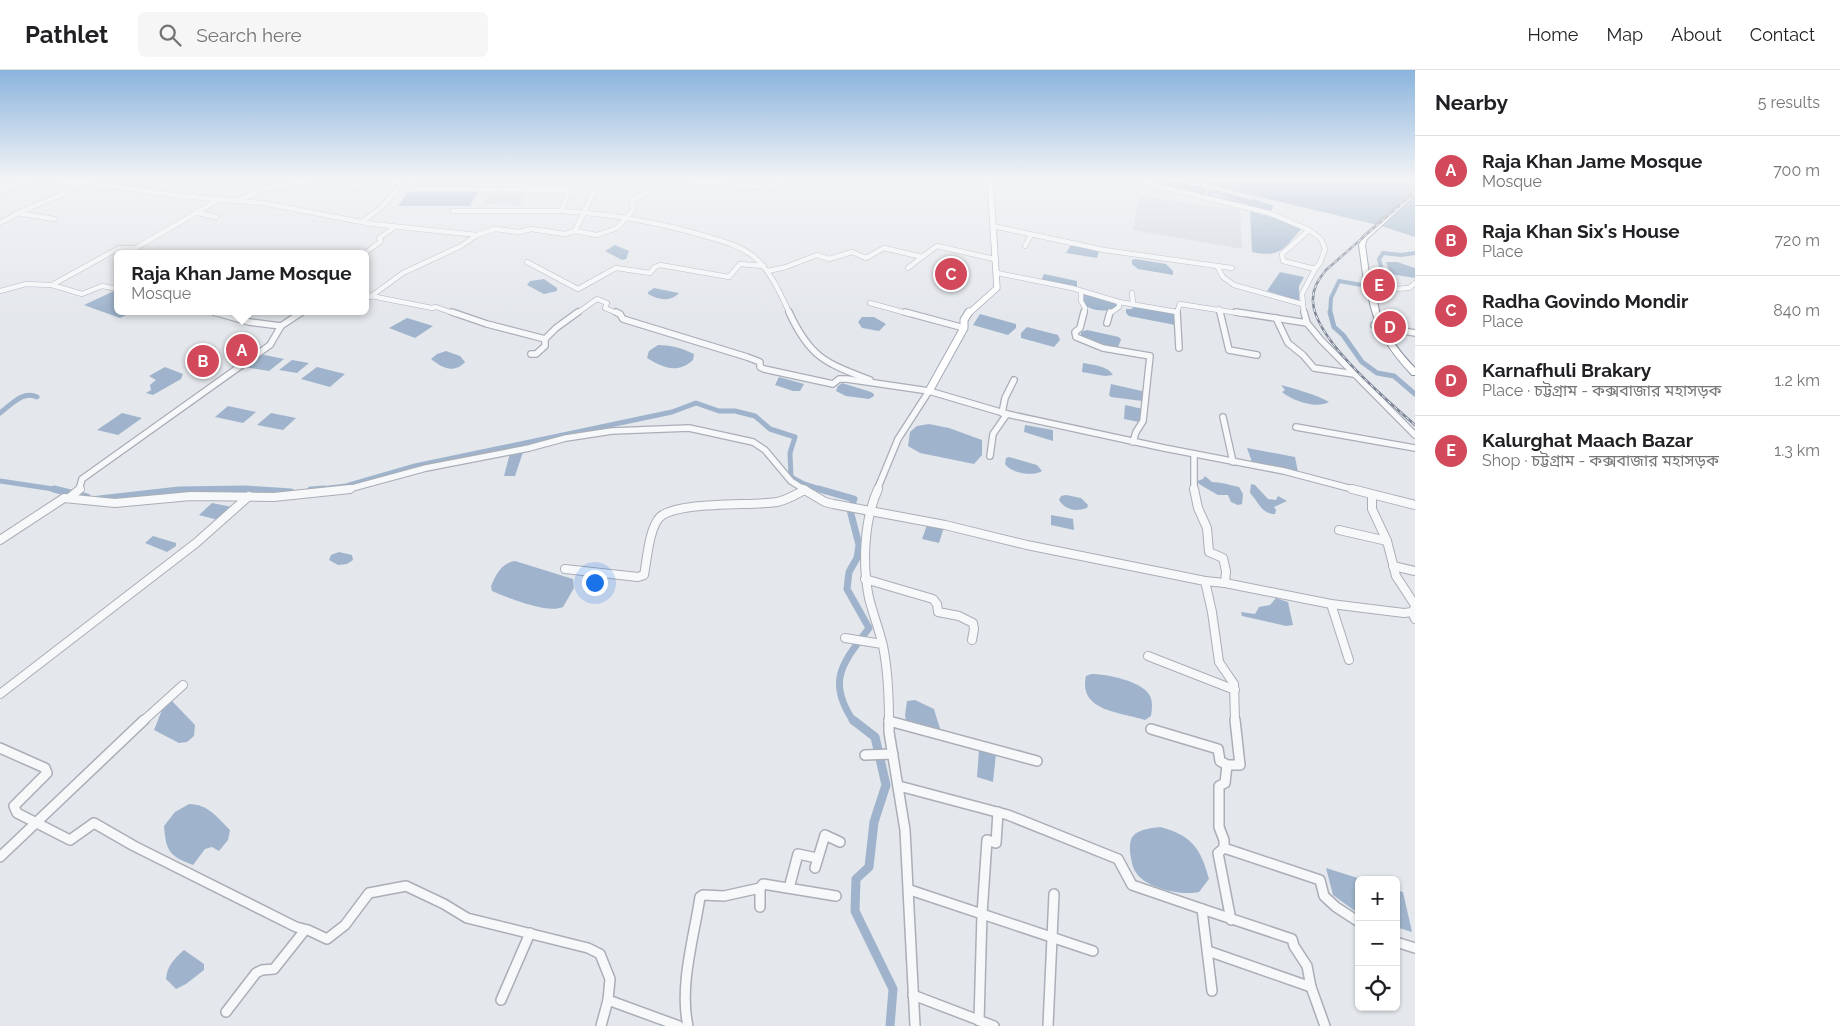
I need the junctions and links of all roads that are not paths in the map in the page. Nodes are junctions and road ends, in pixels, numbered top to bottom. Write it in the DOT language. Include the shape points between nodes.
graph roads {
  1 [pos="179,224"];
  2 [pos="373,224"];
  3 [pos="579,224"];
  4 [pos="621,224"];
  5 [pos="657,224"];
  6 [pos="1295,224"];
  7 [pos="1380,224"];
  8 [pos="993,226"];
  9 [pos="395,227"];
  10 [pos="1309,230"];
  11 [pos="575,231"];
  12 [pos="477,235"];
  13 [pos="1031,235"];
  14 [pos="1025,246"];
  15 [pos="115,250"];
  16 [pos="369,250"];
  17 [pos="114,251"];
  18 [pos="922,256"];
  19 [pos="994,259"];
  20 [pos="527,262"];
  21 [pos="764,266"];
  22 [pos="1217,266"];
  23 [pos="908,268"];
  24 [pos="1232,268"];
  25 [pos="1314,269"];
  26 [pos="768,271"];
  27 [pos="997,273"];
  28 [pos="1415,283"];
  29 [pos="52,285"];
  30 [pos="114,287"];
  31 [pos="1368,289"];
  32 [pos="1396,289"];
  33 [pos="0,291"];
  34 [pos="1081,292"];
  35 [pos="1414,292"];
  36 [pos="1132,293"];
  37 [pos="369,295"];
  38 [pos="369,296"];
  39 [pos="1119,302"];
  40 [pos="870,303"];
  41 [pos="1133,304"];
  42 [pos="1302,304"];
  43 [pos="1219,309"];
  44 [pos="1177,312"];
  45 [pos="224,315"];
  46 [pos="298,315"];
  47 [pos="1276,318"];
  48 [pos="1107,323"];
  49 [pos="1307,323"];
  50 [pos="281,326"];
  51 [pos="1378,326"];
  52 [pos="964,328"];
  53 [pos="1415,333"];
  54 [pos="544,339"];
  55 [pos="1179,348"];
  56 [pos="531,354"];
  57 [pos="1257,355"];
  58 [pos="1415,373"];
  59 [pos="1354,374"];
  60 [pos="1415,378"];
  61 [pos="1014,380"];
  62 [pos="875,382"];
  63 [pos="929,391"];
  64 [pos="1005,414"];
  65 [pos="1223,417"];
  66 [pos="1296,427"];
  67 [pos="1415,435"];
  68 [pos="1133,442"];
  69 [pos="1415,448"];
  70 [pos="1194,454"];
  71 [pos="990,456"];
  72 [pos="1233,462"];
  73 [pos="805,490"];
  74 [pos="1372,495"];
  75 [pos="249,496"];
  76 [pos="69,498"];
  77 [pos="1415,505"];
  78 [pos="871,512"];
  79 [pos="1339,530"];
  80 [pos="0,540"];
  81 [pos="1387,541"];
  82 [pos="1393,566"];
  83 [pos="565,569"];
  84 [pos="1415,571"];
  85 [pos="865,578"];
  86 [pos="1205,582"];
  87 [pos="1225,583"];
  88 [pos="1331,604"];
  89 [pos="1414,611"];
  90 [pos="845,638"];
  91 [pos="972,640"];
  92 [pos="882,644"];
  93 [pos="1148,656"];
  94 [pos="1349,660"];
  95 [pos="183,685"];
  96 [pos="1235,690"];
  97 [pos="0,694"];
  98 [pos="889,721"];
  99 [pos="1151,729"];
  100 [pos="0,748"];
  101 [pos="885,754"];
  102 [pos="865,755"];
  103 [pos="1037,761"];
  104 [pos="1227,765"];
  105 [pos="899,786"];
  106 [pos="998,812"];
  107 [pos="35,822"];
  108 [pos="840,842"];
  109 [pos="1224,848"];
  110 [pos="0,857"];
  111 [pos="817,858"];
  112 [pos="815,868"];
  113 [pos="760,888"];
  114 [pos="789,888"];
  115 [pos="910,890"];
  116 [pos="1054,894"];
  117 [pos="836,896"];
  118 [pos="760,908"];
  119 [pos="1202,909"];
  120 [pos="982,914"];
  121 [pos="1231,920"];
  122 [pos="1357,921"];
  123 [pos="305,930"];
  124 [pos="530,933"];
  125 [pos="1052,937"];
  126 [pos="1400,943"];
  127 [pos="1415,948"];
  128 [pos="1208,951"];
  129 [pos="1093,952"];
  130 [pos="1311,986"];
  131 [pos="1212,991"];
  132 [pos="913,995"];
  133 [pos="501,1000"];
  134 [pos="608,1000"];
  135 [pos="226,1012"];
  136 [pos="980,1021"];
  137 [pos="601,1026"];
  138 [pos="679,1026"];
  139 [pos="688,1026"];
  140 [pos="915,1026"];
  141 [pos="994,1026"];
  142 [pos="1048,1026"];
  143 [pos="1325,1026"];
  1 -- 15 [label="street" via="136,248"];
  2 -- 9 [label="street"];
  3 -- 11 [label="street"];
  4 -- 11 [label="street" via="600,234"];
  5 -- 21 [label="street" via="738,246"];
  6 -- 10 [label="street"];
  7 -- 31 [label="highway" via="1364,238 1362,245"];
  8 -- 13 [label="street"];
  8 -- 19 [label="main road"];
  9 -- 12 [label="street"];
  9 -- 16 [label="street"];
  10 -- 25 [label="street" via="1321,239 1326,249"];
  10 -- 25 [label="street" via="1282,254 1283,261"];
  11 -- 12 [label="street" via="565,234 531,229 518,232 491,229"];
  12 -- 37 [label="street" via="460,247 406,271"];
  13 -- 14 [label="street"];
  13 -- 22 [label="street" via="1130,256"];
  17 -- 29 [label="street"];
  18 -- 19 [label="street" via="937,246"];
  18 -- 23 [label="street"];
  18 -- 26 [label="street" via="884,248 866,258 852,252 829,259 817,255"];
  19 -- 27 [label="main road"];
  20 -- 21 [label="street" via="578,289 616,268 650,273 660,265 729,277 740,264"];
  21 -- 26 [label="street"];
  22 -- 24 [label="street"];
  22 -- 42 [label="street" via="1234,285"];
  25 -- 42 [label="street" via="1303,285"];
  26 -- 62 [label="street" via="811,349 831,363"];
  27 -- 34 [label="street"];
  27 -- 52 [label="main road" via="997,288 972,308 963,321"];
  28 -- 32 [label="street" via="1409,288"];
  29 -- 30 [label="street" via="82,294 102,286"];
  29 -- 33 [label="street" via="40,282 12,285"];
  31 -- 32 [label="street"];
  31 -- 51 [label="highway"];
  32 -- 35 [label="street"];
  34 -- 39 [label="street"];
  34 -- 68 [label="street" via="1085,308 1076,337 1103,348 1150,356 1143,421"];
  36 -- 41 [label="street"];
  38 -- 54 [label="street" via="436,307"];
  39 -- 41 [label="street"];
  39 -- 48 [label="street" via="1119,307 1109,313"];
  40 -- 52 [label="street"];
  41 -- 44 [label="street"];
  42 -- 49 [label="street"];
  43 -- 44 [label="street" via="1180,304"];
  43 -- 47 [label="street"];
  43 -- 57 [label="street" via="1229,350"];
  44 -- 55 [label="street"];
  45 -- 50 [label="street"];
  46 -- 50 [label="street"];
  47 -- 49 [label="street"];
  47 -- 59 [label="street" via="1288,343 1314,368"];
  49 -- 59 [label="street"];
  50 -- 76 [label="street" via="270,345 82,479 80,489"];
  51 -- 53 [label="street"];
  51 -- 58 [label="highway" via="1397,355"];
  51 -- 60 [label="highway" via="1381,342 1390,355"];
  52 -- 63 [label="main road"];
  54 -- 56 [label="street" via="545,346"];
  54 -- 62 [label="street" via="597,299 607,303 605,308 620,314 623,320 747,357 760,362 764,369 833,384 839,379"];
  59 -- 67 [label="street"];
  61 -- 64 [label="street" via="1004,398"];
  62 -- 63 [label="street"];
  63 -- 64 [label="street"];
  63 -- 78 [label="street" via="898,439"];
  64 -- 68 [label="street"];
  64 -- 71 [label="street" via="993,434"];
  65 -- 72 [label="street"];
  66 -- 69 [label="street"];
  68 -- 70 [label="street"];
  70 -- 72 [label="street"];
  70 -- 87 [label="street" via="1193,482 1198,508 1207,528 1209,552 1223,558"];
  72 -- 74 [label="street" via="1284,471"];
  73 -- 75 [label="street" via="791,481 765,450 753,442 689,428 612,431 566,438 426,468 342,491"];
  73 -- 78 [label="street" via="825,502"];
  73 -- 83 [label="street" via="775,502 690,507 664,513 653,531 644,575 638,578"];
  74 -- 77 [label="street"];
  74 -- 81 [label="street" via="1372,509"];
  75 -- 76 [label="street" via="181,496 115,503"];
  75 -- 97 [label="street" via="196,543"];
  76 -- 80 [label="street" via="64,498"];
  78 -- 85 [label="street"];
  78 -- 86 [label="street"];
  79 -- 81 [label="street"];
  81 -- 82 [label="street"];
  82 -- 84 [label="street"];
  82 -- 89 [label="street"];
  85 -- 91 [label="street" via="927,596 934,600 938,612 966,618 974,628"];
  85 -- 92 [label="street"];
  86 -- 87 [label="street"];
  86 -- 96 [label="street" via="1219,662"];
  87 -- 88 [label="street"];
  88 -- 89 [label="street" via="1404,613"];
  88 -- 94 [label="street"];
  90 -- 92 [label="street"];
  92 -- 98 [label="street" via="889,688"];
  93 -- 96 [label="street"];
  95 -- 107 [label="street"];
  96 -- 104 [label="street" via="1240,765"];
  98 -- 101 [label="street"];
  98 -- 103 [label="street"];
  99 -- 104 [label="street" via="1218,749 1220,761"];
  100 -- 107 [label="street" via="45,768 47,773 14,806 17,813"];
  101 -- 102 [label="street"];
  101 -- 105 [label="street"];
  104 -- 109 [label="street" via="1225,783 1219,786 1219,827"];
  105 -- 106 [label="street"];
  105 -- 115 [label="street"];
  106 -- 119 [label="street" via="1118,859 1132,885"];
  106 -- 120 [label="street" via="996,843 987,840"];
  107 -- 110 [label="street"];
  107 -- 123 [label="street" via="70,840 94,824"];
  108 -- 111 [label="street" via="825,835"];
  109 -- 121 [label="street" via="1218,853"];
  109 -- 122 [label="street" via="1320,880 1324,896"];
  111 -- 112 [label="street"];
  111 -- 114 [label="street" via="798,854"];
  113 -- 114 [label="street" via="763,884"];
  113 -- 118 [label="street"];
  113 -- 139 [label="street" via="724,896 700,897 684,1008"];
  114 -- 117 [label="street"];
  115 -- 120 [label="street"];
  115 -- 132 [label="street"];
  116 -- 125 [label="street"];
  119 -- 121 [label="street"];
  119 -- 128 [label="street"];
  120 -- 125 [label="street"];
  120 -- 136 [label="street"];
  121 -- 130 [label="street" via="1292,939 1307,966"];
  123 -- 124 [label="street" via="327,939 335,936 370,893 406,886 467,918"];
  123 -- 135 [label="street" via="274,969 256,973"];
  124 -- 133 [label="street"];
  124 -- 134 [label="street" via="600,954 610,979"];
  125 -- 129 [label="street"];
  125 -- 142 [label="street"];
  126 -- 127 [label="street"];
  128 -- 130 [label="street"];
  128 -- 131 [label="street"];
  130 -- 143 [label="street"];
  132 -- 136 [label="street"];
  132 -- 140 [label="street"];
  134 -- 137 [label="street"];
  134 -- 138 [label="street"];
  136 -- 141 [label="street"];
}
